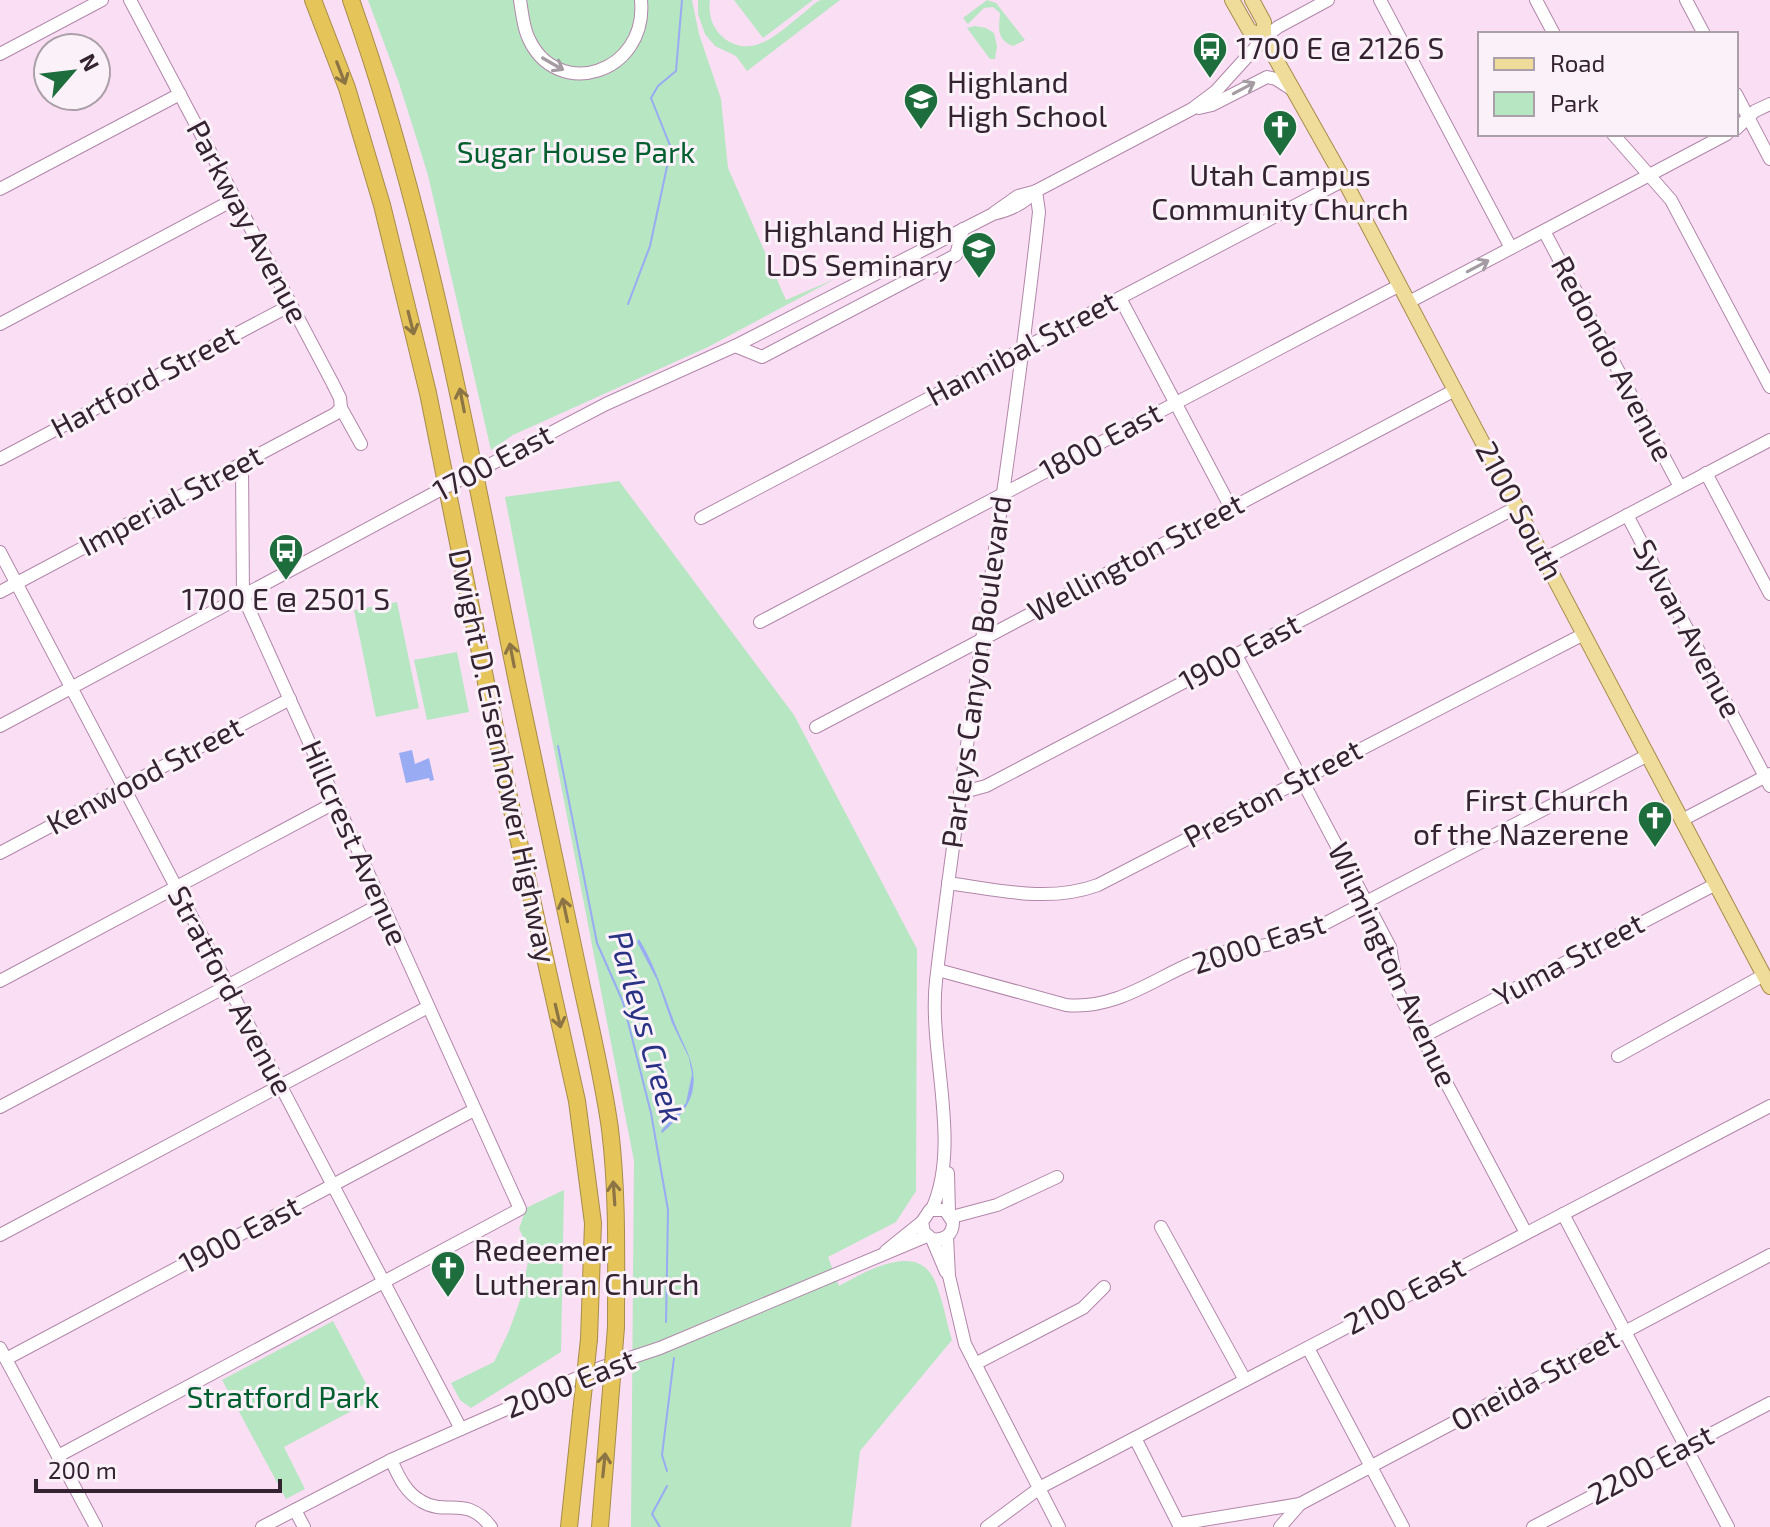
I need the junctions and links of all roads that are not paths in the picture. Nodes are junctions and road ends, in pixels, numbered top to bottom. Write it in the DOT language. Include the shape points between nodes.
graph roads {
  1 [pos="102,0"];
  2 [pos="130,0"];
  3 [pos="313,0"];
  4 [pos="351,0"];
  5 [pos="520,0"];
  6 [pos="641,0"];
  7 [pos="1232,0"];
  8 [pos="1252,0"];
  9 [pos="1328,0"];
  10 [pos="1380,0"];
  11 [pos="1536,0"];
  12 [pos="1686,0"];
  13 [pos="1553,32"];
  14 [pos="1703,32"];
  15 [pos="1264,38"];
  16 [pos="0,54"];
  17 [pos="1294,91"];
  18 [pos="180,94"];
  19 [pos="1738,98"];
  20 [pos="1770,104"];
  21 [pos="1192,109"];
  22 [pos="1749,119"];
  23 [pos="1738,127"];
  24 [pos="1615,136"];
  25 [pos="1723,136"];
  26 [pos="1770,159"];
  27 [pos="1650,174"];
  28 [pos="1344,180"];
  29 [pos="0,189"];
  30 [pos="1036,191"];
  31 [pos="235,199"];
  32 [pos="963,229"];
  33 [pos="1544,231"];
  34 [pos="1511,248"];
  35 [pos="1400,285"];
  36 [pos="1120,298"];
  37 [pos="1409,302"];
  38 [pos="291,305"];
  39 [pos="0,324"];
  40 [pos="735,346"];
  41 [pos="1021,350"];
  42 [pos="1770,387"];
  43 [pos="1455,390"];
  44 [pos="1176,403"];
  45 [pos="341,408"];
  46 [pos="1770,440"];
  47 [pos="361,444"];
  48 [pos="0,459"];
  49 [pos="242,464"];
  50 [pos="1706,473"];
  51 [pos="1680,487"];
  52 [pos="1002,495"];
  53 [pos="1517,507"];
  54 [pos="1231,508"];
  55 [pos="1627,515"];
  56 [pos="701,518"];
  57 [pos="0,552"];
  58 [pos="1544,559"];
  59 [pos="17,584"];
  60 [pos="0,592"];
  61 [pos="1770,594"];
  62 [pos="243,596"];
  63 [pos="760,622"];
  64 [pos="1584,634"];
  65 [pos="982,639"];
  66 [pos="1236,655"];
  67 [pos="72,688"];
  68 [pos="290,699"];
  69 [pos="0,726"];
  70 [pos="816,727"];
  71 [pos="1648,755"];
  72 [pos="1301,779"];
  73 [pos="1768,779"];
  74 [pos="124,787"];
  75 [pos="960,793"];
  76 [pos="336,802"];
  77 [pos="1682,820"];
  78 [pos="0,853"];
  79 [pos="948,883"];
  80 [pos="1716,884"];
  81 [pos="176,887"];
  82 [pos="1367,903"];
  83 [pos="381,904"];
  84 [pos="938,970"];
  85 [pos="0,981"];
  86 [pos="1767,981"];
  87 [pos="228,986"];
  88 [pos="428,1007"];
  89 [pos="1422,1037"];
  90 [pos="1618,1056"];
  91 [pos="280,1086"];
  92 [pos="1770,1106"];
  93 [pos="0,1107"];
  94 [pos="474,1110"];
  95 [pos="944,1154"];
  96 [pos="1057,1177"];
  97 [pos="333,1185"];
  98 [pos="932,1209"];
  99 [pos="1563,1214"];
  100 [pos="950,1215"];
  101 [pos="922,1222"];
  102 [pos="1161,1227"];
  103 [pos="1526,1233"];
  104 [pos="0,1235"];
  105 [pos="947,1237"];
  106 [pos="930,1238"];
  107 [pos="883,1253"];
  108 [pos="1770,1255"];
  109 [pos="949,1276"];
  110 [pos="385,1281"];
  111 [pos="1104,1287"];
  112 [pos="1625,1332"];
  113 [pos="1308,1348"];
  114 [pos="3,1354"];
  115 [pos="972,1359"];
  116 [pos="1245,1380"];
  117 [pos="1770,1403"];
  118 [pos="461,1429"];
  119 [pos="1135,1438"];
  120 [pos="1686,1447"];
  121 [pos="58,1456"];
  122 [pos="391,1460"];
  123 [pos="1371,1467"];
  124 [pos="1041,1487"];
  125 [pos="1300,1504"];
  126 [pos="295,1510"];
  127 [pos="1179,1526"];
  128 [pos="96,1527"];
  129 [pos="262,1527"];
  130 [pos="304,1527"];
  131 [pos="491,1527"];
  132 [pos="569,1527"];
  133 [pos="600,1527"];
  134 [pos="987,1527"];
  135 [pos="1059,1527"];
  136 [pos="1280,1527"];
  137 [pos="1403,1527"];
  138 [pos="1533,1527"];
  139 [pos="1728,1527"];
  1 -- 16 [label="street"];
  2 -- 18 [label="street, Parkway Avenue"];
  3 -- 132 [label="highway, Dwight D. Eisenhower Highway, one-way, bridge" via="347,88 382,205 428,393 577,1101 593,1223 589,1339"];
  133 -- 4 [label="highway, Dwight D. Eisenhower Highway, one-way, bridge" via="616,1327 617,1223 610,1130 460,391 420,223"];
  5 -- 6 [label="street, one-way" via="535,49 568,72 600,71 621,59 635,41"];
  7 -- 15 [label="main road, 2100 South" via="1249,30"];
  8 -- 15 [label="main road, 2100 South" via="1264,22"];
  9 -- 15 [label="street, 1700 East"];
  10 -- 34 [label="street, Redondo Avenue"];
  11 -- 13 [label="street"];
  12 -- 14 [label="street"];
  15 -- 17 [label="main road, 2100 South"];
  15 -- 21 [label="street, 1700 East" via="1216,91"];
  21 -- 17 [label="street, one-way" via="1212,105 1267,77"];
  17 -- 28 [label="main road, 2100 South"];
  18 -- 29 [label="street"];
  18 -- 31 [label="street, Parkway Avenue"];
  19 -- 22 [label="street"];
  20 -- 22 [label="street"];
  21 -- 30 [label="street, 1700 East"];
  22 -- 23 [label="street"];
  22 -- 26 [label="street"];
  24 -- 27 [label="street"];
  25 -- 27 [label="street"];
  27 -- 33 [label="street"];
  27 -- 42 [label="street" via="1671,200"];
  28 -- 35 [label="main road, 2100 South"];
  28 -- 36 [label="street, Hannibal Street"];
  30 -- 32 [label="street, 1700 East" via="1015,207"];
  30 -- 41 [label="street, Parleys Canyon Boulevard" via="1039,212"];
  31 -- 38 [label="street, Parkway Avenue"];
  31 -- 39 [label="street"];
  32 -- 40 [label="street, 1700 East"];
  32 -- 40 [label="street" via="956,255 762,357"];
  33 -- 34 [label="street"];
  33 -- 51 [label="street, Redondo Avenue"];
  37 -- 34 [label="street, one-way"];
  35 -- 37 [label="main road, 2100 South"];
  35 -- 44 [label="street, 1800 East"];
  36 -- 41 [label="street, Hannibal Street"];
  36 -- 44 [label="street"];
  37 -- 43 [label="main road, 2100 South"];
  38 -- 45 [label="street, Parkway Avenue"];
  38 -- 48 [label="street, Hartford Street"];
  40 -- 62 [label="street, 1700 East, bridge" via="606,404"];
  41 -- 52 [label="street, Parleys Canyon Boulevard"];
  41 -- 56 [label="street, Hannibal Street"];
  43 -- 53 [label="main road, 2100 South"];
  43 -- 54 [label="street, Wellington Street"];
  44 -- 52 [label="street, 1800 East"];
  44 -- 54 [label="street"];
  45 -- 47 [label="street, Parkway Avenue"];
  45 -- 49 [label="street, Imperial Street"];
  46 -- 50 [label="street"];
  49 -- 59 [label="street, Imperial Street"];
  49 -- 62 [label="street, Hillcrest Avenue"];
  50 -- 51 [label="street"];
  50 -- 61 [label="street, Redondo Avenue"];
  51 -- 55 [label="street"];
  52 -- 63 [label="street, 1800 East"];
  52 -- 65 [label="street, Parleys Canyon Boulevard"];
  53 -- 58 [label="main road, 2100 South"];
  53 -- 66 [label="street, 1900 East"];
  54 -- 65 [label="street, Wellington Street"];
  55 -- 58 [label="street"];
  55 -- 73 [label="street, Sylvan Avenue"];
  57 -- 59 [label="street, Stratford Avenue"];
  58 -- 64 [label="main road, 2100 South"];
  59 -- 60 [label="street, Imperial Street"];
  59 -- 67 [label="street, Stratford Avenue"];
  62 -- 67 [label="street, 1700 East"];
  62 -- 68 [label="street, Hillcrest Avenue"];
  64 -- 71 [label="main road, 2100 South"];
  64 -- 72 [label="street, Preston Street"];
  65 -- 70 [label="street, Wellington Street"];
  65 -- 75 [label="street, Parleys Canyon Boulevard"];
  66 -- 72 [label="street, Wilmington Avenue"];
  66 -- 75 [label="street, 1900 East" via="986,786"];
  67 -- 69 [label="street, 1700 East"];
  67 -- 74 [label="street, Stratford Avenue"];
  68 -- 74 [label="street, Kenwood Street"];
  68 -- 76 [label="street, Hillcrest Avenue"];
  71 -- 77 [label="main road, 2100 South"];
  71 -- 82 [label="street, 2000 East"];
  72 -- 79 [label="street, Preston Street" via="1090,888 1039,895"];
  72 -- 82 [label="street, Wilmington Avenue"];
  73 -- 77 [label="street"];
  74 -- 78 [label="street, Kenwood Street"];
  74 -- 81 [label="street, Stratford Avenue"];
  75 -- 79 [label="street, Parleys Canyon Boulevard"];
  76 -- 81 [label="street"];
  76 -- 83 [label="street, Hillcrest Avenue"];
  77 -- 80 [label="main road, 2100 South"];
  79 -- 84 [label="street, Parleys Canyon Boulevard"];
  80 -- 86 [label="main road, 2100 South"];
  80 -- 89 [label="street, Yuma Street"];
  81 -- 85 [label="street"];
  81 -- 87 [label="street, Stratford Avenue"];
  82 -- 84 [label="street, 2000 East" via="1299,937 1216,954 1143,989 1087,1006 1053,1003"];
  82 -- 89 [label="street, Wilmington Avenue" via="1390,947 1398,992"];
  83 -- 87 [label="street"];
  83 -- 88 [label="street, Hillcrest Avenue"];
  84 -- 95 [label="street, Parleys Canyon Boulevard" via="935,1005"];
  86 -- 90 [label="street"];
  87 -- 91 [label="street, Stratford Avenue"];
  87 -- 93 [label="street"];
  88 -- 91 [label="street"];
  88 -- 94 [label="street, Hillcrest Avenue"];
  89 -- 103 [label="street, Wilmington Avenue"];
  91 -- 97 [label="street, Stratford Avenue"];
  91 -- 104 [label="street"];
  92 -- 99 [label="street, 2100 East"];
  94 -- 97 [label="street, 1900 East"];
  94 -- 110 [label="street, Hillcrest Avenue" via="520,1209"];
  95 -- 98 [label="street, Parleys Canyon Boulevard"];
  95 -- 100 [label="street, Parleys Canyon Boulevard"];
  96 -- 100 [label="street" via="997,1205"];
  97 -- 110 [label="street, Stratford Avenue"];
  97 -- 114 [label="street, 1900 East"];
  98 -- 100 [label="street"];
  98 -- 101 [label="street"];
  99 -- 103 [label="street, 2100 East"];
  99 -- 112 [label="street"];
  100 -- 105 [label="street" via="953,1228"];
  101 -- 106 [label="street"];
  101 -- 107 [label="street, 2000 East"];
  102 -- 116 [label="street"];
  103 -- 113 [label="street, 2100 East"];
  105 -- 106 [label="street"];
  105 -- 109 [label="street"];
  106 -- 107 [label="street, 2000 East"];
  106 -- 109 [label="street"];
  107 -- 118 [label="street, 2000 East"];
  108 -- 112 [label="street, Oneida Street"];
  109 -- 115 [label="street"];
  110 -- 118 [label="street, Stratford Avenue"];
  110 -- 121 [label="street"];
  111 -- 115 [label="street" via="1083,1308"];
  112 -- 120 [label="street"];
  112 -- 123 [label="street, Oneida Street"];
  113 -- 116 [label="street, 2100 East"];
  113 -- 123 [label="street"];
  114 -- 121 [label="street"];
  115 -- 124 [label="street"];
  116 -- 119 [label="street, 2100 East"];
  117 -- 120 [label="street, 2200 East"];
  118 -- 122 [label="street, 2000 East"];
  119 -- 124 [label="street, 2100 East"];
  119 -- 127 [label="street"];
  120 -- 138 [label="street, 2200 East"];
  120 -- 139 [label="street"];
  121 -- 128 [label="street"];
  122 -- 126 [label="street, 2000 East"];
  122 -- 131 [label="street" via="421,1502 472,1510"];
  123 -- 125 [label="street, Oneida Street"];
  123 -- 137 [label="street"];
  124 -- 134 [label="street, 2100 East"];
  124 -- 135 [label="street"];
  125 -- 127 [label="street, Oneida Street"];
  125 -- 136 [label="street, Oneida Street"];
  126 -- 129 [label="street, 2000 East"];
  126 -- 130 [label="street"];
}
